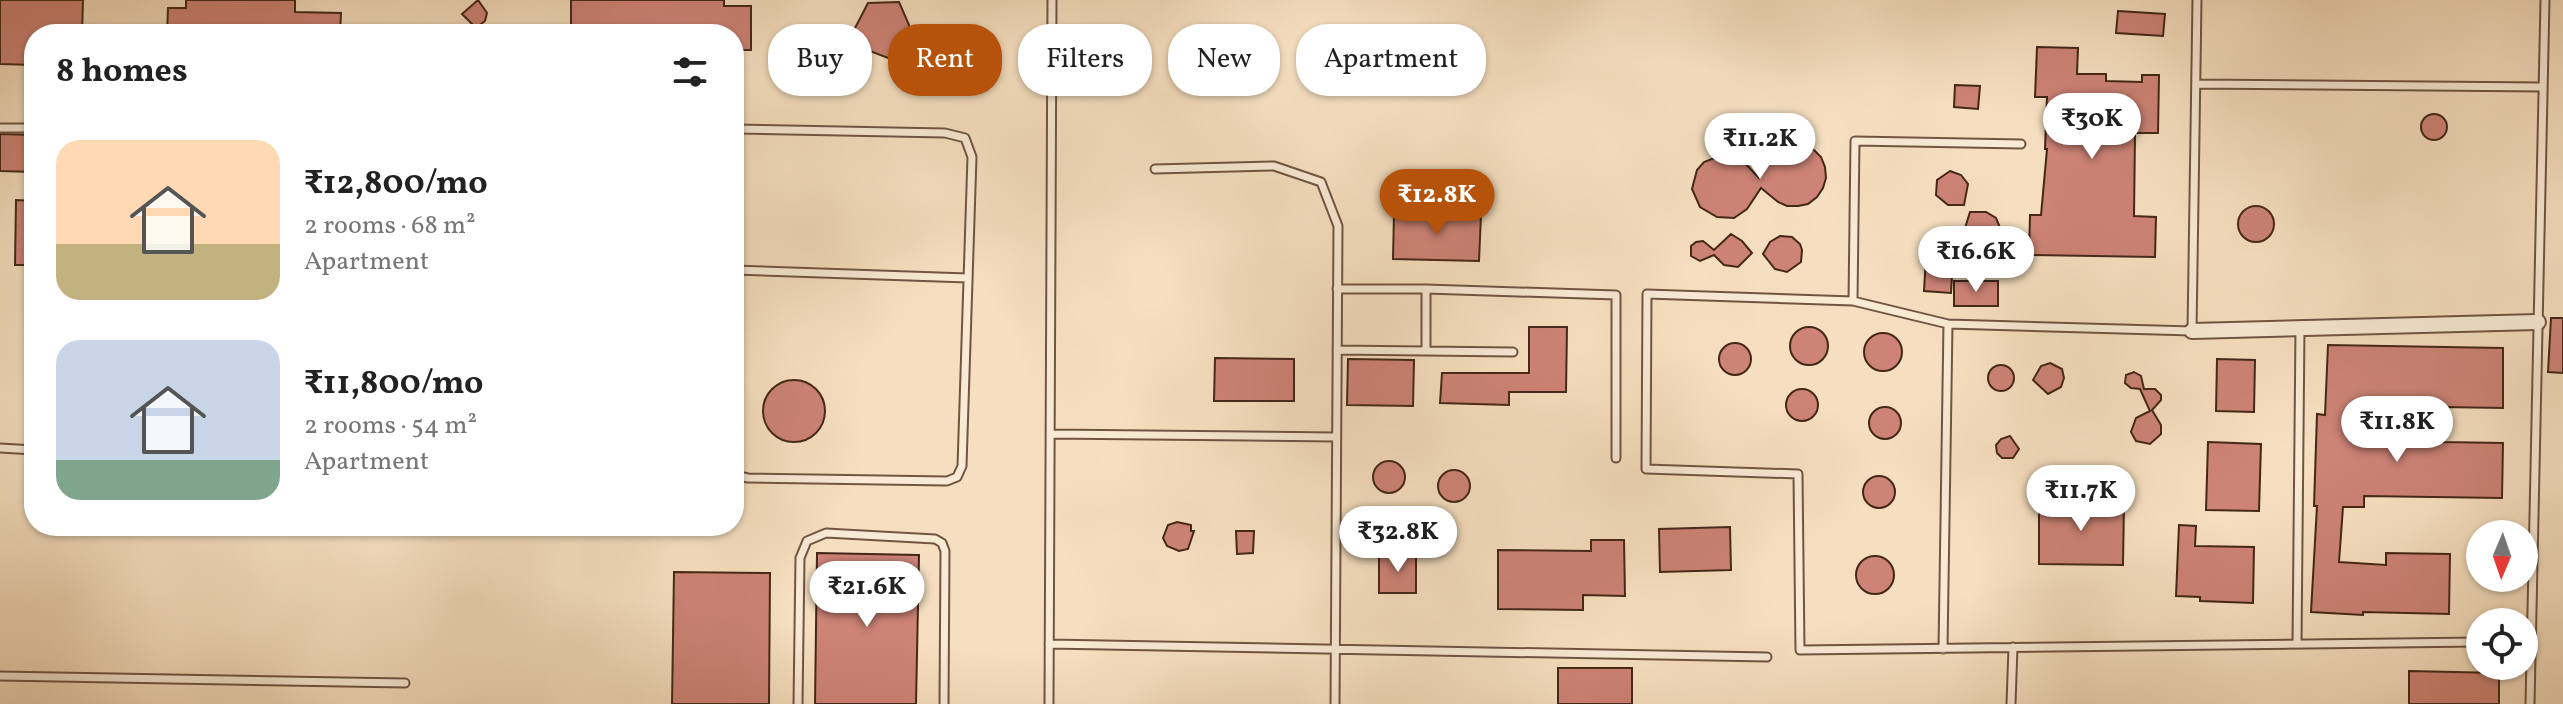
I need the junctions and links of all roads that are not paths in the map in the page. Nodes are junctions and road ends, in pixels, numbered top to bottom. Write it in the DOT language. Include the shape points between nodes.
graph roads {
  1 [pos="1052,0"];
  2 [pos="2197,0"];
  3 [pos="2545,0"];
  4 [pos="2196,84"];
  5 [pos="2543,87"];
  6 [pos="0,128"];
  7 [pos="24,128"];
  8 [pos="744,129"];
  9 [pos="2021,144"];
  10 [pos="1155,169"];
  11 [pos="744,270"];
  12 [pos="968,278"];
  13 [pos="1337,289"];
  14 [pos="1426,289"];
  15 [pos="1853,301"];
  16 [pos="2538,322"];
  17 [pos="1948,324"];
  18 [pos="2300,328"];
  19 [pos="2192,331"];
  20 [pos="1337,350"];
  21 [pos="1426,350"];
  22 [pos="1513,352"];
  23 [pos="1050,434"];
  24 [pos="1335,437"];
  25 [pos="0,448"];
  26 [pos="24,449"];
  27 [pos="1616,458"];
  28 [pos="744,477"];
  29 [pos="2529,608"];
  30 [pos="2466,642"];
  31 [pos="1049,644"];
  32 [pos="2297,644"];
  33 [pos="2013,647"];
  34 [pos="1335,649"];
  35 [pos="1943,649"];
  36 [pos="1767,657"];
  37 [pos="0,676"];
  38 [pos="2529,680"];
  39 [pos="405,683"];
  40 [pos="798,704"];
  41 [pos="944,704"];
  42 [pos="1049,704"];
  43 [pos="1335,704"];
  44 [pos="2011,704"];
  45 [pos="2530,704"];
  1 -- 23 [label="lane"];
  2 -- 4 [label="lane"];
  3 -- 5 [label="lane"];
  4 -- 5 [label="lane"];
  4 -- 19 [label="lane"];
  5 -- 16 [label="lane"];
  6 -- 7 [label="lane"];
  8 -- 12 [label="lane" via="945,133 965,138 972,157"];
  9 -- 15 [label="lane" via="1855,141"];
  10 -- 13 [label="lane" via="1274,166 1321,182 1338,226"];
  11 -- 12 [label="lane"];
  12 -- 28 [label="lane" via="962,466 957,477"];
  13 -- 14 [label="lane"];
  13 -- 20 [label="lane"];
  14 -- 21 [label="lane"];
  14 -- 27 [label="lane" via="1616,295"];
  15 -- 17 [label="lane"];
  15 -- 35 [label="lane" via="1647,294 1646,469 1798,474 1800,650"];
  16 -- 18 [label="street"];
  16 -- 29 [label="lane"];
  17 -- 19 [label="lane"];
  17 -- 35 [label="lane"];
  18 -- 19 [label="street"];
  18 -- 32 [label="lane"];
  20 -- 21 [label="lane"];
  20 -- 24 [label="lane"];
  21 -- 22 [label="lane"];
  23 -- 24 [label="lane"];
  23 -- 31 [label="lane"];
  24 -- 34 [label="lane"];
  25 -- 26 [label="lane"];
  30 -- 32 [label="lane"];
  31 -- 34 [label="lane"];
  31 -- 42 [label="lane"];
  32 -- 33 [label="lane"];
  33 -- 35 [label="lane"];
  33 -- 44 [label="lane"];
  34 -- 36 [label="lane"];
  34 -- 43 [label="lane"];
  37 -- 39 [label="lane"];
  38 -- 45 [label="lane"];
  40 -- 41 [label="lane" via="800,558 807,541 826,533 942,543"];
}
